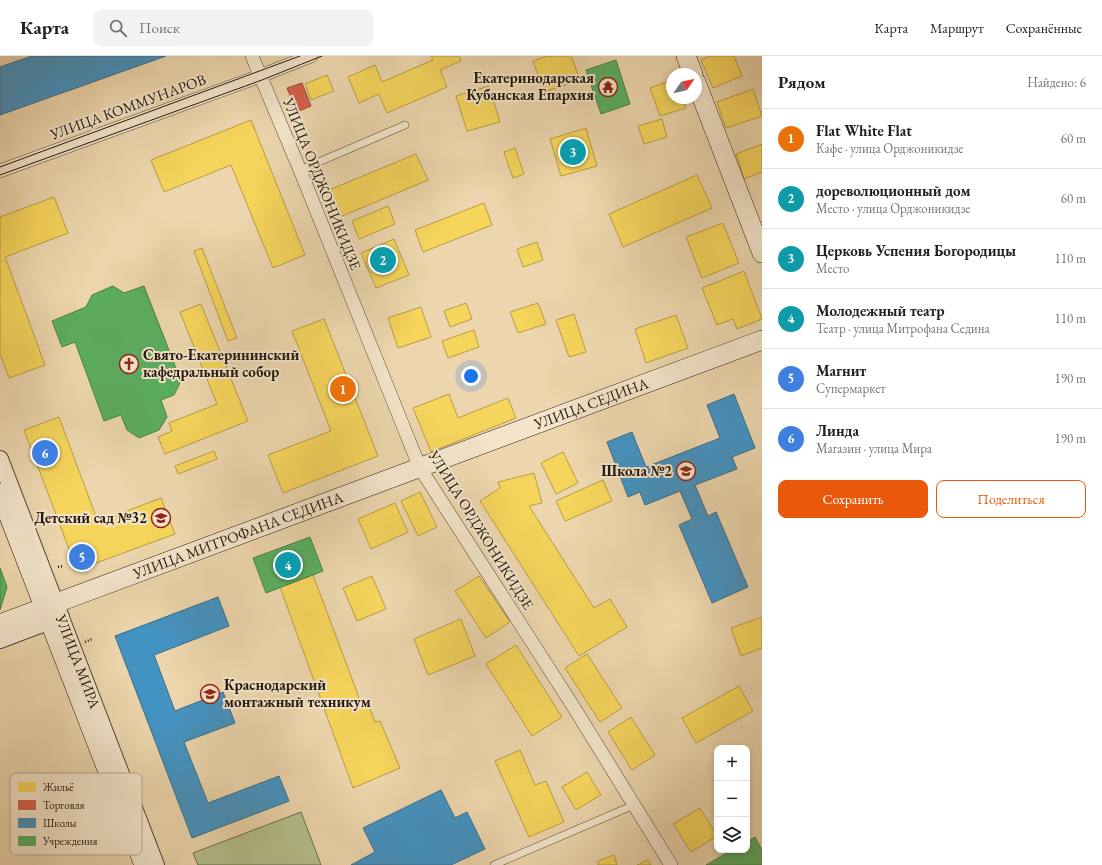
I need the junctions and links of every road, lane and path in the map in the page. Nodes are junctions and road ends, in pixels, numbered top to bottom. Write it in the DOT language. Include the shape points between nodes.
graph roads {
  1 [pos="252,56"];
  2 [pos="312,56"];
  3 [pos="686,56"];
  4 [pos="691,68"];
  5 [pos="260,76"];
  6 [pos="702,98"];
  7 [pos="405,125"];
  8 [pos="300,170"];
  9 [pos="0,171"];
  10 [pos="762,253"];
  11 [pos="762,340"];
  12 [pos="0,459"];
  13 [pos="420,468"];
  14 [pos="0,493"];
  15 [pos="52,612"];
  16 [pos="0,624"];
  17 [pos="0,640"];
  18 [pos="111,773"];
  19 [pos="118,773"];
  20 [pos="634,805"];
  21 [pos="142,831"];
  22 [pos="140,855"];
  23 [pos="144,865"];
  24 [pos="156,865"];
  25 [pos="494,865"];
  26 [pos="671,865"];
  1 -- 5 [label="street, УЛИЦА ОРДЖОНИКИДЗЕ"];
  2 -- 5 [label="street, УЛИЦА КОММУНАРОВ"];
  3 -- 4 [label="main road"];
  5 -- 8 [label="street, УЛИЦА ОРДЖОНИКИДЗЕ"];
  5 -- 9 [label="street, УЛИЦА КОММУНАРОВ"];
  6 -- 10 [label="main road"];
  7 -- 8 [label="lane"];
  8 -- 13 [label="street, УЛИЦА ОРДЖОНИКИДЗЕ"];
  11 -- 13 [label="main road, УЛИЦА СЕДИНА"];
  12 -- 15 [label="street, УЛИЦА МИРА"];
  13 -- 15 [label="main road, УЛИЦА МИТРОФАНА СЕДИНА"];
  13 -- 20 [label="street, УЛИЦА ОРДЖОНИКИДЗЕ"];
  14 -- 15 [label="main road, УЛИЦА МИРА"];
  15 -- 16 [label="main road"];
  15 -- 17 [label="street"];
  15 -- 18 [label="main road, УЛИЦА МИРА"];
  15 -- 19 [label="street, УЛИЦА МИРА"];
  20 -- 25 [label="lane"];
  20 -- 26 [label="street, УЛИЦА ОРДЖОНИКИДЗЕ"];
  21 -- 24 [label="street, УЛИЦА МИРА"];
  22 -- 23 [label="main road, УЛИЦА МИРА"];
}
